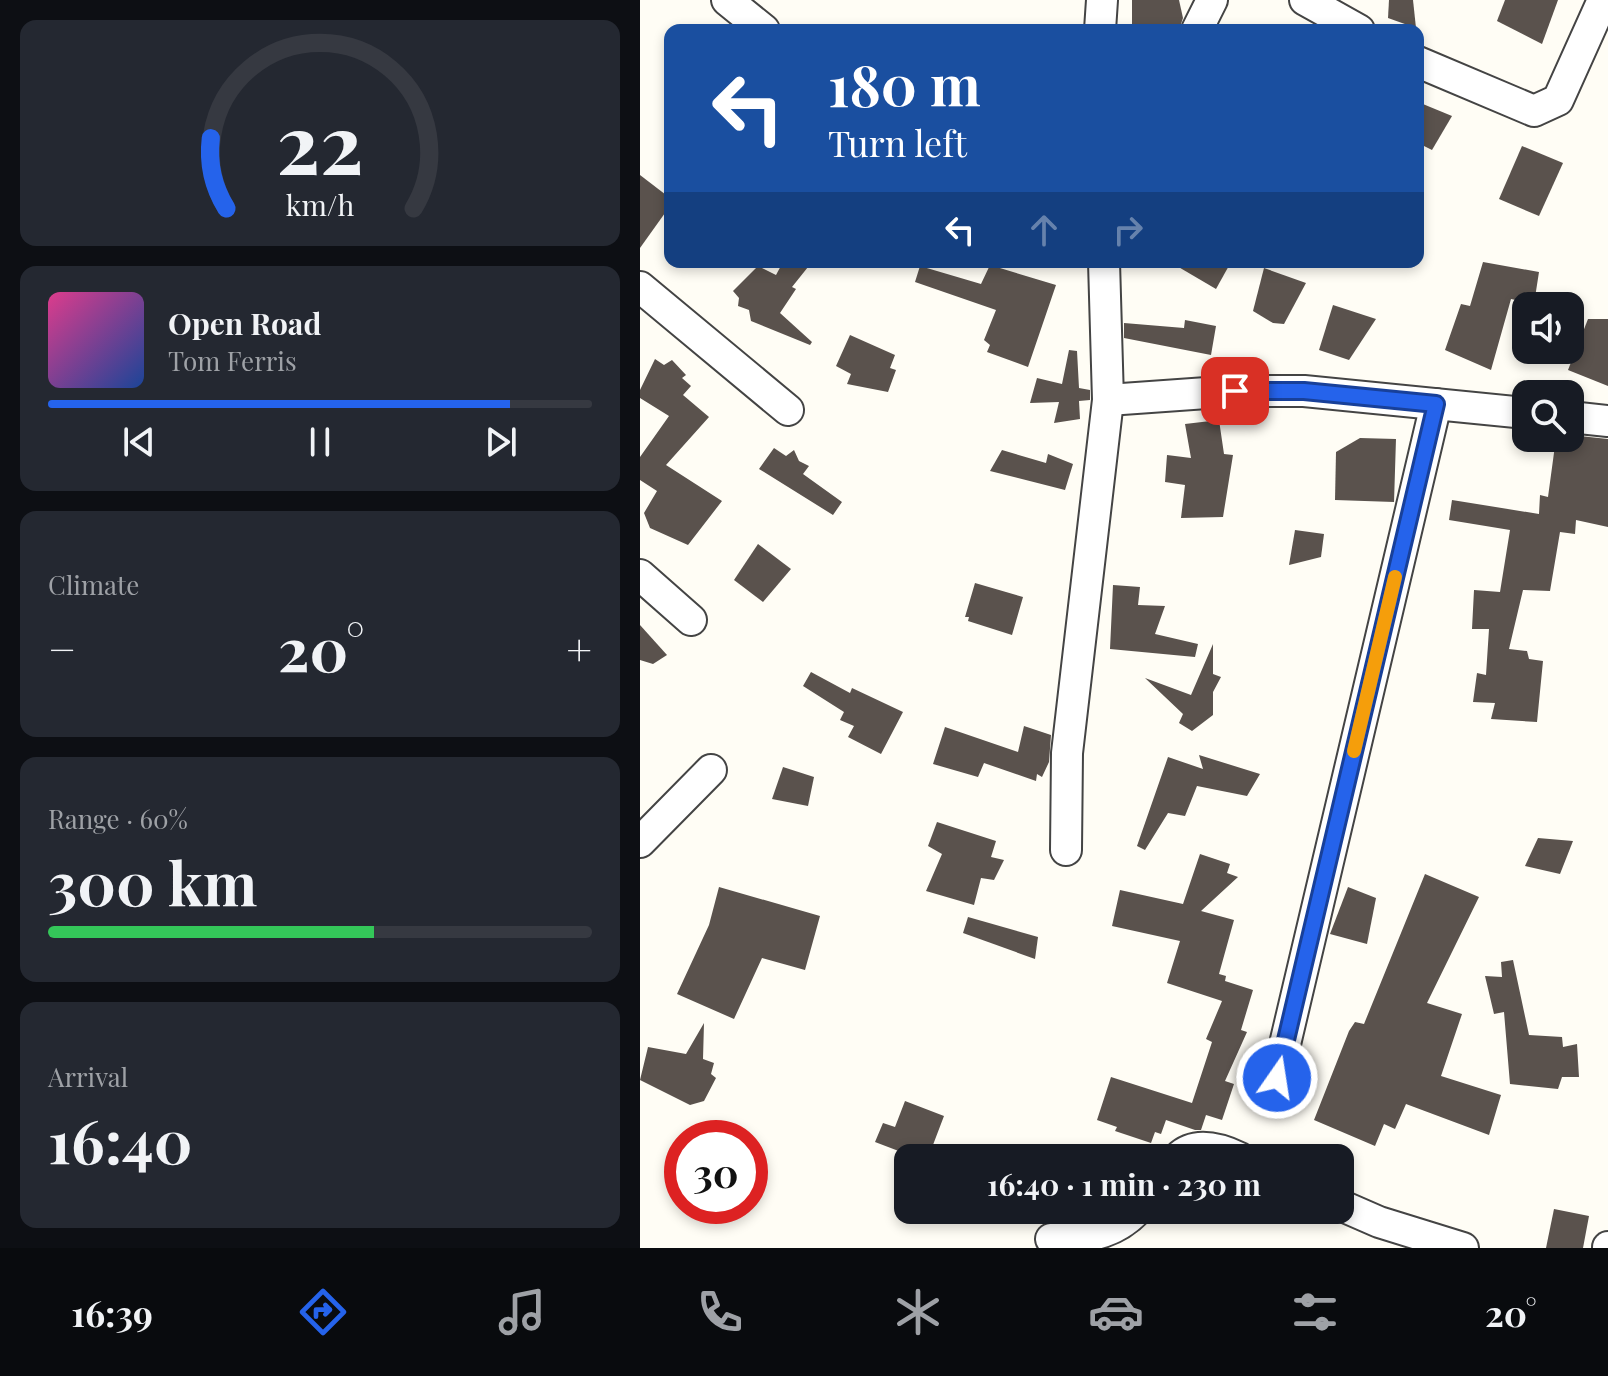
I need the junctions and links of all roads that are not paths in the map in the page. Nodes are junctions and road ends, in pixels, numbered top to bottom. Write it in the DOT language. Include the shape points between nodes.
graph roads {
  1 [pos="727,0"];
  2 [pos="1102,0"];
  3 [pos="1212,0"];
  4 [pos="1305,0"];
  5 [pos="1603,0"];
  6 [pos="757,24"];
  7 [pos="1100,24"];
  8 [pos="1200,24"];
  9 [pos="1348,24"];
  10 [pos="1424,65"];
  11 [pos="1104,268"];
  12 [pos="640,287"];
  13 [pos="1108,400"];
  14 [pos="1436,404"];
  15 [pos="788,410"];
  16 [pos="1512,412"];
  17 [pos="1584,418"];
  18 [pos="1608,421"];
  19 [pos="640,575"];
  20 [pos="691,620"];
  21 [pos="711,770"];
  22 [pos="640,842"];
  23 [pos="1066,850"];
  24 [pos="1277,1078"];
  25 [pos="1354,1211"];
  26 [pos="1119,1224"];
  27 [pos="1051,1239"];
  28 [pos="1463,1248"];
  1 -- 6 [label="street"];
  2 -- 7 [label="street"];
  3 -- 8 [label="street"];
  4 -- 9 [label="street"];
  5 -- 10 [label="street" via="1558,100 1534,111"];
  11 -- 13 [label="street"];
  12 -- 15 [label="street"];
  13 -- 14 [label="street" via="1304,391"];
  13 -- 23 [label="street" via="1067,753"];
  14 -- 16 [label="street"];
  14 -- 24 [label="street"];
  17 -- 18 [label="street"];
  19 -- 20 [label="street"];
  21 -- 22 [label="street"];
  25 -- 28 [label="street"];
  26 -- 27 [label="street" via="1091,1237"];
}
